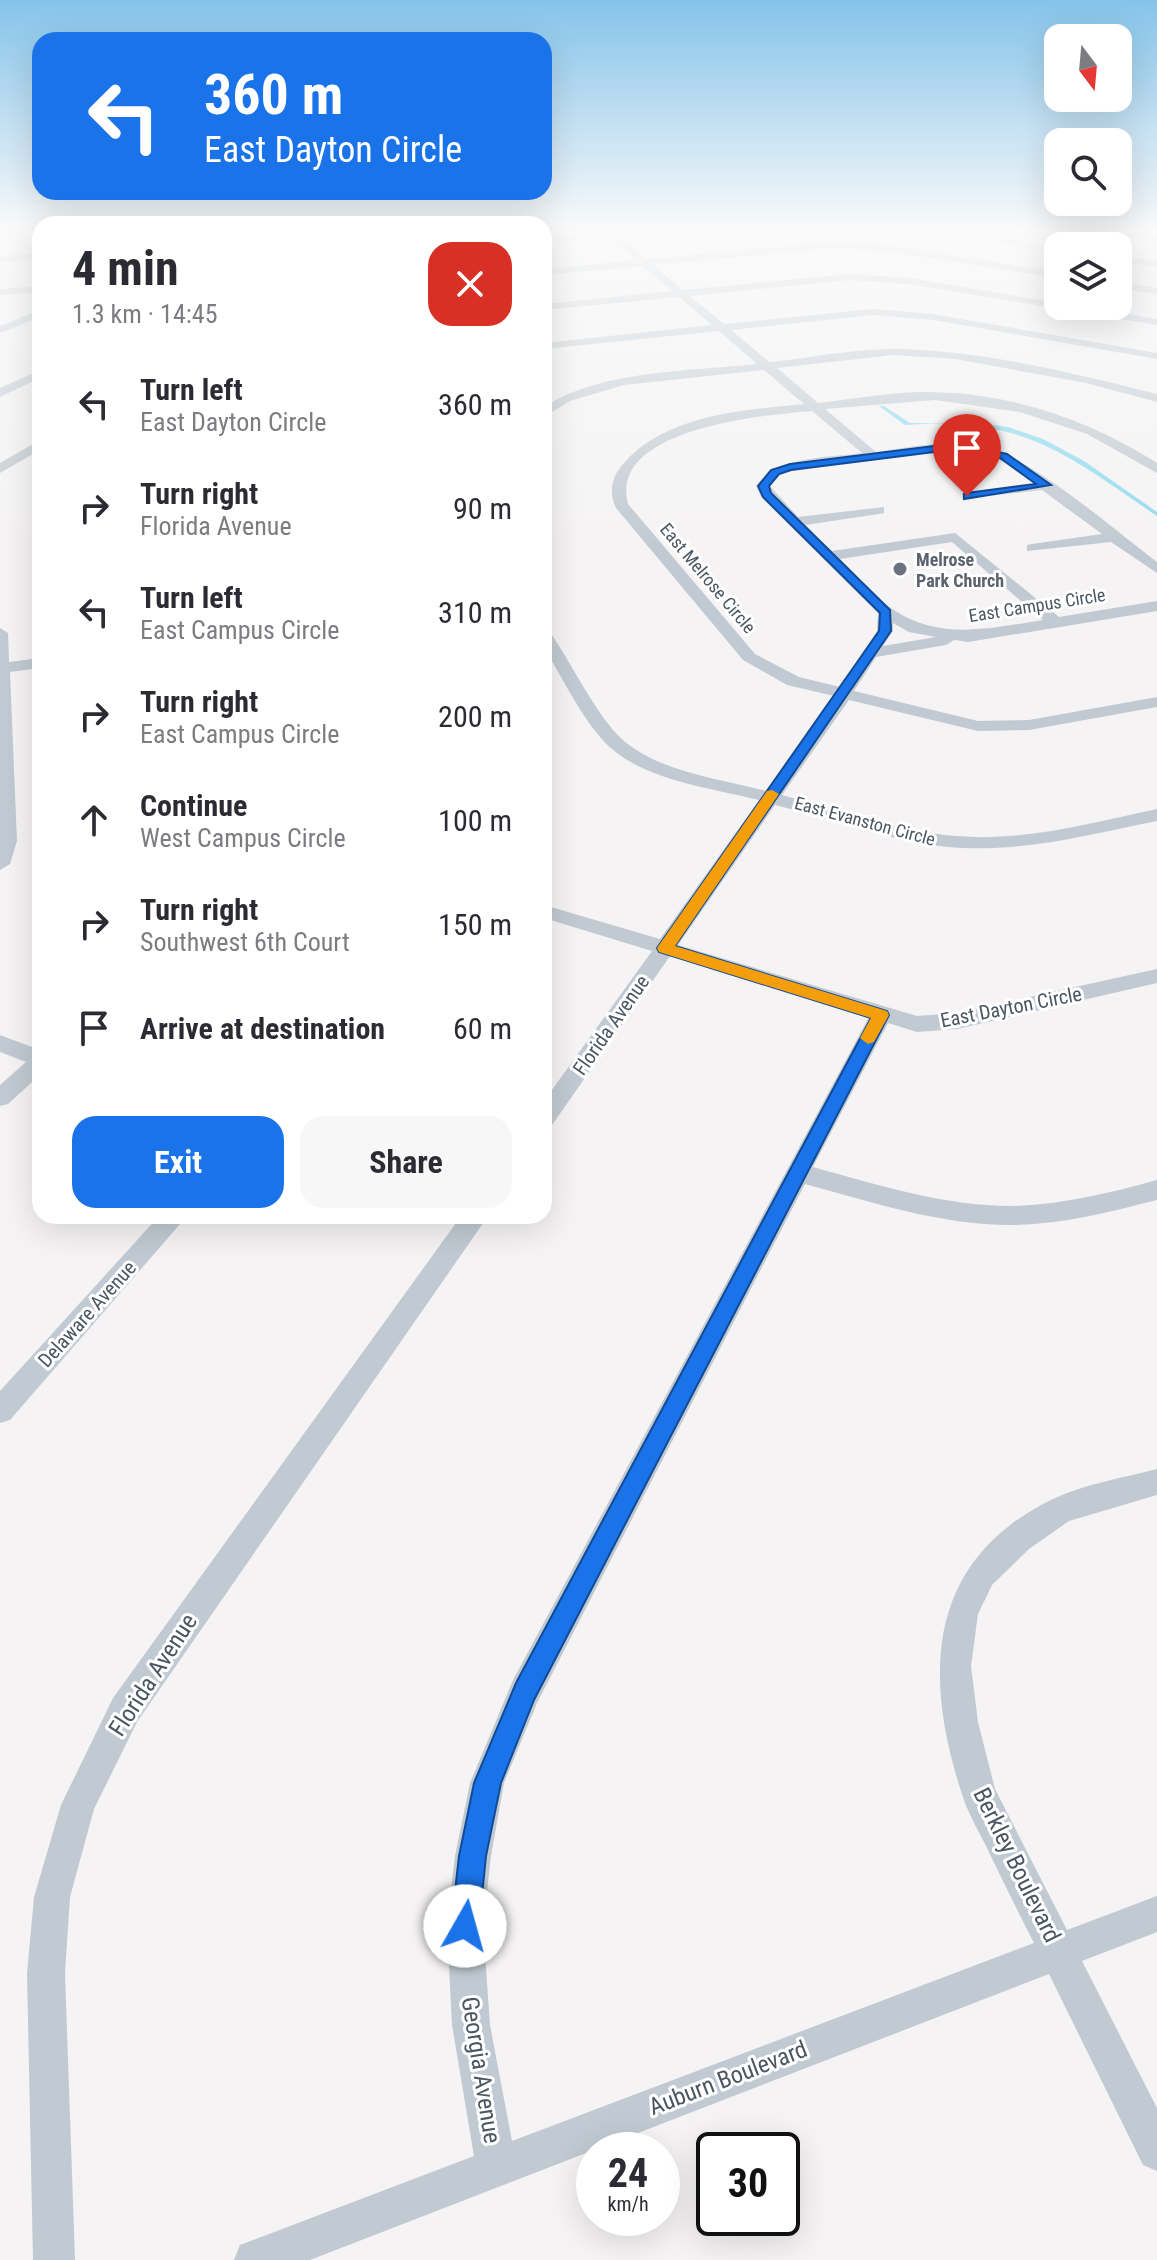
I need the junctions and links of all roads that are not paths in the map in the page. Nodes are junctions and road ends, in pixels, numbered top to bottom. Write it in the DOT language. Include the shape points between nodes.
graph roads {
  1 [pos="633,336"];
  2 [pos="733,336"];
  3 [pos="1043,336"];
  4 [pos="552,345"];
  5 [pos="1157,356"];
  6 [pos="765,364"];
  7 [pos="32,378"];
  8 [pos="0,393"];
  9 [pos="1157,398"];
  10 [pos="816,407"];
  11 [pos="552,408"];
  12 [pos="32,449"];
  13 [pos="872,455"];
  14 [pos="0,469"];
  15 [pos="1157,469"];
  16 [pos="1046,485"];
  17 [pos="967,496"];
  18 [pos="879,510"];
  19 [pos="794,522"];
  20 [pos="1114,537"];
  21 [pos="1032,548"];
  22 [pos="828,556"];
  23 [pos="1157,569"];
  24 [pos="1157,606"];
  25 [pos="886,612"];
  26 [pos="1056,623"];
  27 [pos="0,633"];
  28 [pos="968,637"];
  29 [pos="552,648"];
  30 [pos="870,653"];
  31 [pos="32,664"];
  32 [pos="1,668"];
  33 [pos="844,694"];
  34 [pos="1157,702"];
  35 [pos="771,796"];
  36 [pos="1157,815"];
  37 [pos="0,864"];
  38 [pos="552,913"];
  39 [pos="665,948"];
  40 [pos="1157,976"];
  41 [pos="881,1015"];
  42 [pos="0,1043"];
  43 [pos="32,1057"];
  44 [pos="32,1068"];
  45 [pos="0,1098"];
  46 [pos="552,1108"];
  47 [pos="796,1172"];
  48 [pos="1157,1190"];
  49 [pos="167,1224"];
  50 [pos="469,1224"];
  51 [pos="0,1411"];
  52 [pos="1157,1482"];
  53 [pos="1157,1914"];
  54 [pos="1058,1951"];
  55 [pos="1157,2151"];
  56 [pos="496,2167"];
  57 [pos="54,2260"];
  58 [pos="255,2260"];
  1 -- 4 [label="street"];
  2 -- 6 [label="street"];
  3 -- 5 [label="street"];
  6 -- 9 [label="street" via="932,353"];
  6 -- 10 [label="street"];
  6 -- 11 [label="street" via="612,384"];
  7 -- 8 [label="street"];
  10 -- 13 [label="street"];
  10 -- 15 [label="street, East Melrose Circle" via="933,396 1021,408 1069,419 1108,436"];
  10 -- 33 [label="street, East Melrose Circle" via="713,421 669,434 620,473 617,491 621,505 749,657 793,681"];
  12 -- 14 [label="street"];
  13 -- 16 [label="street" via="975,448 1004,456"];
  13 -- 19 [label="street, East Campus Circle" via="775,472 763,486 766,494"];
  16 -- 17 [label="street"];
  16 -- 20 [label="street"];
  18 -- 19 [label="street"];
  19 -- 22 [label="street, East Campus Circle"];
  20 -- 21 [label="street"];
  20 -- 23 [label="street"];
  22 -- 25 [label="street, East Campus Circle"];
  22 -- 26 [label="street" via="955,537"];
  24 -- 26 [label="street, East Campus Circle"];
  25 -- 28 [label="street, East Campus Circle" via="915,629"];
  25 -- 30 [label="street, Florida Avenue" via="885,631"];
  26 -- 28 [label="street, East Campus Circle"];
  27 -- 32 [label="street"];
  28 -- 30 [label="street"];
  29 -- 35 [label="street, East Evanston Circle" via="607,734 631,755 672,772"];
  30 -- 33 [label="street, Florida Avenue"];
  31 -- 32 [label="street"];
  32 -- 37 [label="street" via="7,841"];
  33 -- 34 [label="street, East Melrose Circle" via="978,726 1007,727"];
  33 -- 35 [label="street, Florida Avenue"];
  35 -- 36 [label="street, East Evanston Circle" via="966,845 1022,843"];
  35 -- 39 [label="street, Florida Avenue"];
  38 -- 39 [label="street, East Dayton Circle"];
  39 -- 41 [label="street, East Dayton Circle"];
  39 -- 46 [label="street, Florida Avenue"];
  40 -- 41 [label="street, East Dayton Circle" via="957,1021 917,1024"];
  41 -- 47 [label="street, Georgia Avenue"];
  42 -- 43 [label="street"];
  44 -- 45 [label="street"];
  47 -- 48 [label="street" via="920,1206 989,1215 1043,1214"];
  47 -- 56 [label="street, Georgia Avenue" via="525,1692 487,1783 465,1926 471,2025"];
  49 -- 51 [label="street, Delaware Avenue"];
  50 -- 57 [label="street, Florida Avenue" via="125,1710 78,1805 52,1897 46,1973"];
  52 -- 54 [label="street, Berkley Boulevard" via="1061,1510 981,1575 962,1612 955,1666 961,1722 979,1794"];
  53 -- 54 [label="street, Auburn Boulevard"];
  54 -- 55 [label="street, Berkley Boulevard"];
  54 -- 56 [label="street, Auburn Boulevard"];
  56 -- 58 [label="street, Auburn Boulevard"];
}
